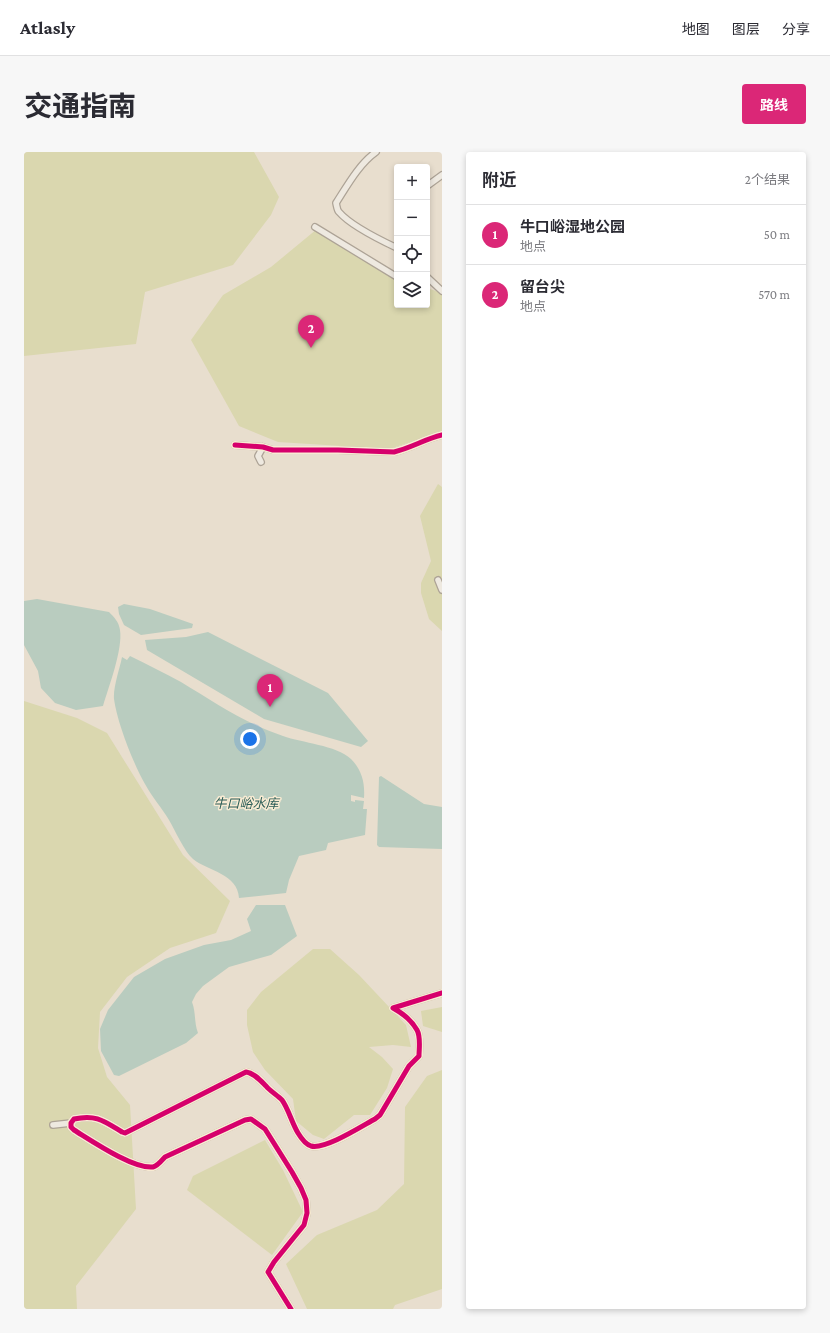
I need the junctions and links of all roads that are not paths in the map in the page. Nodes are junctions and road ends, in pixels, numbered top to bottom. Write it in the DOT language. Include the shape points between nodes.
graph roads {
  1 [pos="376,152"];
  2 [pos="442,174"];
  3 [pos="430,184"];
  4 [pos="315,227"];
  5 [pos="394,247"];
  6 [pos="394,275"];
  7 [pos="430,280"];
  8 [pos="442,291"];
  9 [pos="442,435"];
  10 [pos="235,445"];
  11 [pos="263,447"];
  12 [pos="261,462"];
  13 [pos="438,580"];
  14 [pos="442,590"];
  15 [pos="442,993"];
  16 [pos="71,1123"];
  17 [pos="53,1125"];
  18 [pos="291,1309"];
  1 -- 5 [label="street" via="336,203 338,211 352,224"];
  2 -- 3 [label="street"];
  4 -- 6 [label="street"];
  7 -- 8 [label="street"];
  9 -- 11 [label="street" via="394,452 273,450"];
  10 -- 11 [label="street"];
  11 -- 12 [label="street" via="258,456"];
  13 -- 14 [label="street"];
  15 -- 16 [label="street" via="393,1008 417,1030 420,1039 419,1056 409,1066 380,1115 326,1144 311,1146 306,1143 290,1119 281,1099 255,1076 246,1072 125,1133 101,1120 87,1116 74,1119"];
  16 -- 17 [label="street"];
  16 -- 18 [label="street" via="74,1130 122,1158 154,1167 165,1157 245,1120 251,1119 265,1129 306,1200 307,1213 304,1225 268,1272"];
}
